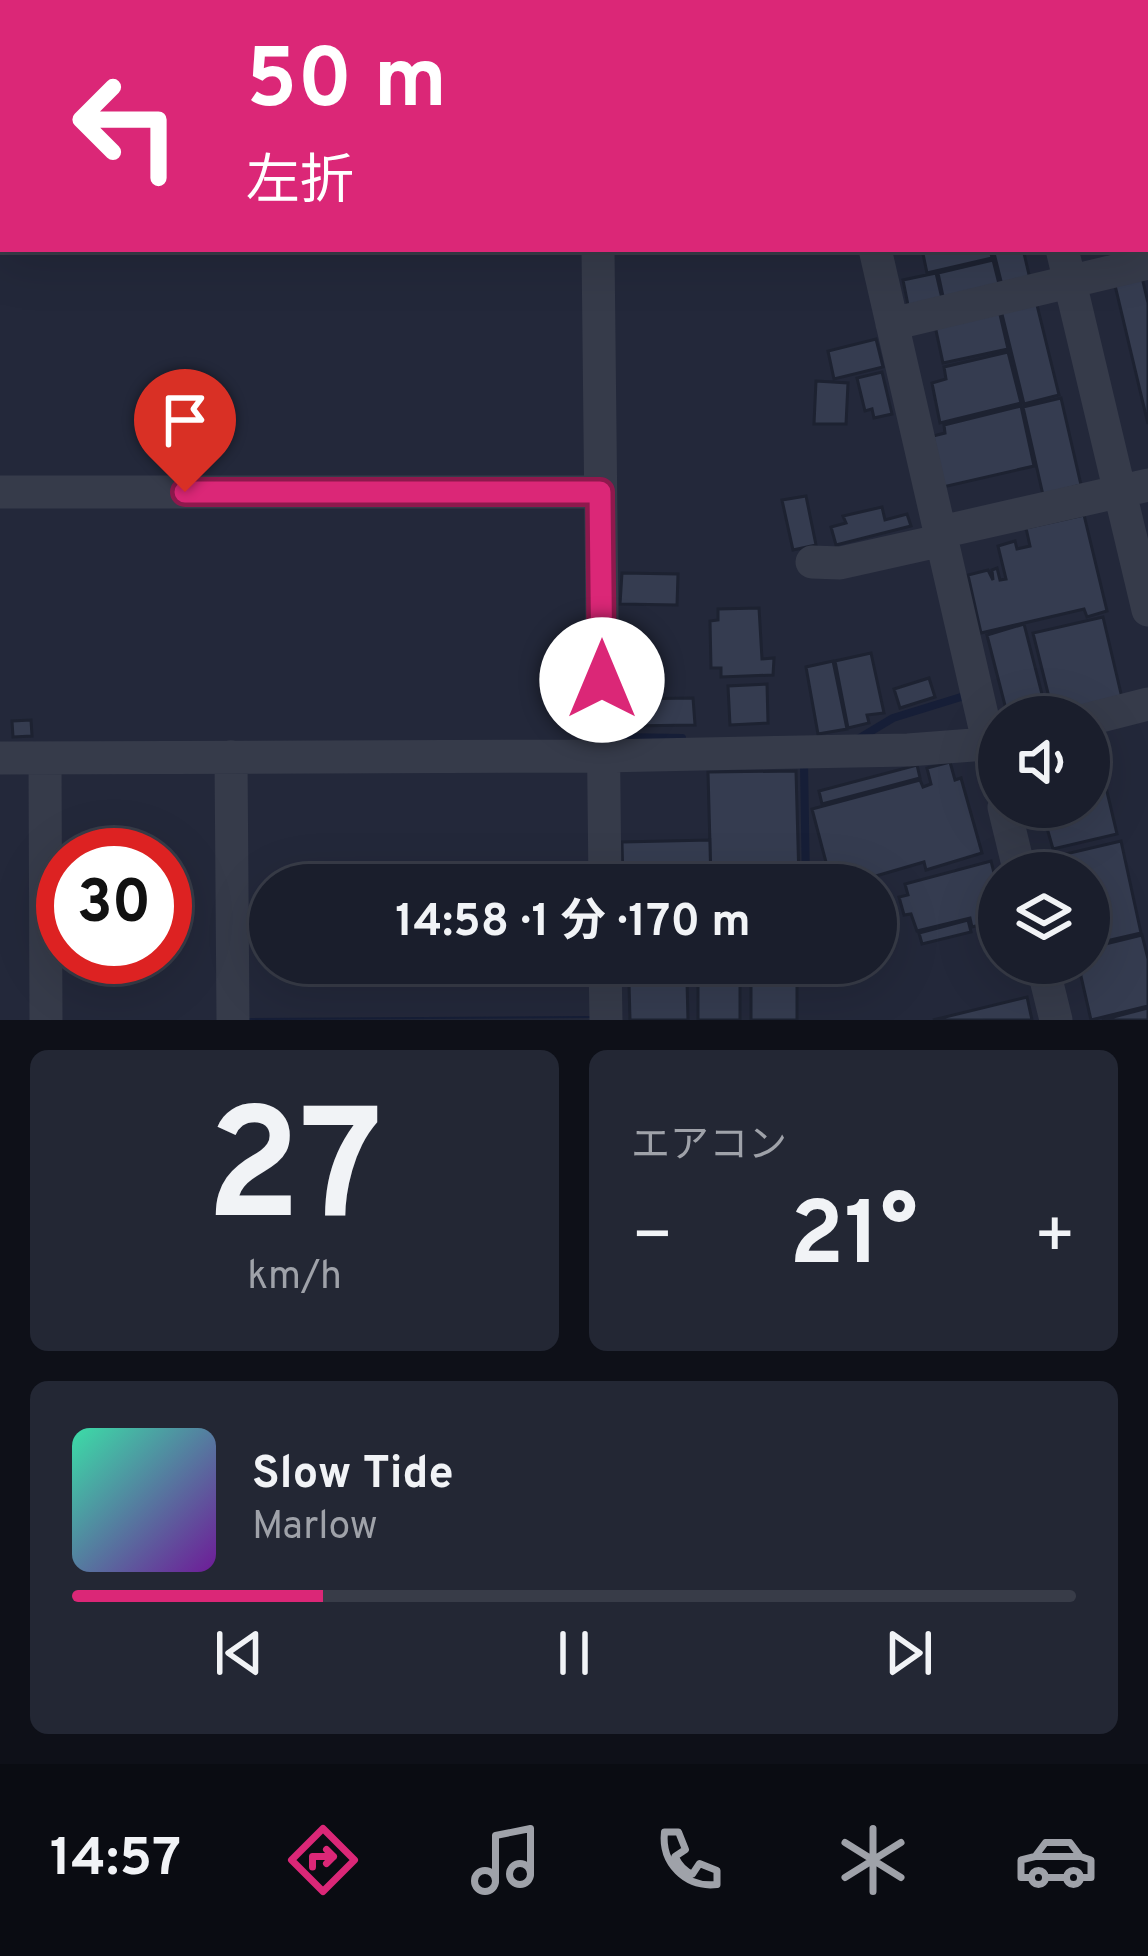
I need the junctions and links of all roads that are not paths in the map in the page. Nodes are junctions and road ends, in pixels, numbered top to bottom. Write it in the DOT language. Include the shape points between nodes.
graph roads {
  1 [pos="598,252"];
  2 [pos="875,252"];
  3 [pos="1148,263"];
  4 [pos="1066,265"];
  5 [pos="892,324"];
  6 [pos="1134,488"];
  7 [pos="600,492"];
  8 [pos="0,493"];
  9 [pos="942,536"];
  10 [pos="812,562"];
  11 [pos="1148,610"];
  12 [pos="982,696"];
  13 [pos="1148,704"];
  14 [pos="1110,714"];
  15 [pos="978,744"];
  16 [pos="602,755"];
  17 [pos="231,757"];
  18 [pos="0,758"];
  19 [pos="45,758"];
  20 [pos="605,864"];
  21 [pos="605,984"];
  22 [pos="1047,984"];
  23 [pos="46,1020"];
  24 [pos="233,1020"];
  25 [pos="606,1020"];
  26 [pos="1056,1020"];
  1 -- 7 [label="street"];
  2 -- 5 [label="street"];
  3 -- 4 [label="street"];
  4 -- 5 [label="street"];
  4 -- 6 [label="street"];
  5 -- 9 [label="street"];
  6 -- 9 [label="street"];
  6 -- 11 [label="street"];
  7 -- 8 [label="street"];
  7 -- 16 [label="street"];
  9 -- 10 [label="street" via="840,563"];
  9 -- 12 [label="street"];
  13 -- 14 [label="street"];
  15 -- 16 [label="street"];
  16 -- 17 [label="street"];
  16 -- 20 [label="street"];
  17 -- 19 [label="street"];
  17 -- 24 [label="street"];
  18 -- 19 [label="street"];
  19 -- 23 [label="street"];
  21 -- 25 [label="street"];
  22 -- 26 [label="street"];
}
